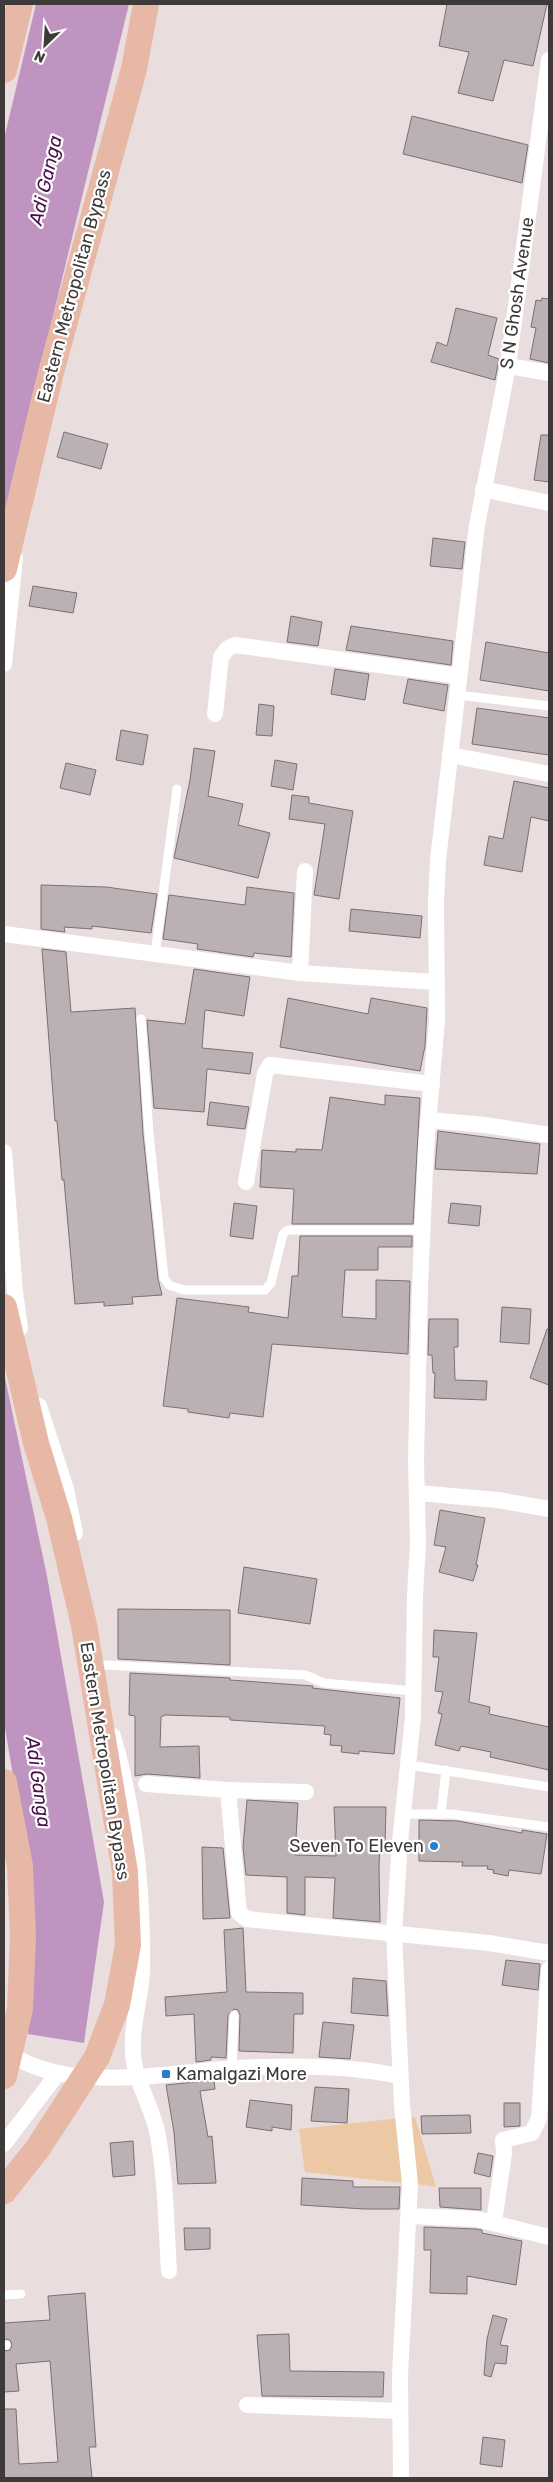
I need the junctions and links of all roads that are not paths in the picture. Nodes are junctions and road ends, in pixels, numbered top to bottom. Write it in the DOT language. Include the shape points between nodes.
graph roads {
  1 [pos="20,4"];
  2 [pos="146,4"];
  3 [pos="549,60"];
  4 [pos="4,70"];
  5 [pos="508,366"];
  6 [pos="549,373"];
  7 [pos="483,489"];
  8 [pos="549,503"];
  9 [pos="19,508"];
  10 [pos="4,569"];
  11 [pos="4,664"];
  12 [pos="459,676"];
  13 [pos="457,696"];
  14 [pos="549,706"];
  15 [pos="215,714"];
  16 [pos="450,755"];
  17 [pos="549,774"];
  18 [pos="177,789"];
  19 [pos="305,871"];
  20 [pos="4,934"];
  21 [pos="155,954"];
  22 [pos="300,973"];
  23 [pos="436,982"];
  24 [pos="141,1019"];
  25 [pos="432,1084"];
  26 [pos="429,1120"];
  27 [pos="549,1134"];
  28 [pos="4,1152"];
  29 [pos="5,1180"];
  30 [pos="246,1182"];
  31 [pos="422,1230"];
  32 [pos="4,1307"];
  33 [pos="418,1493"];
  34 [pos="549,1509"];
  35 [pos="104,1665"];
  36 [pos="414,1691"];
  37 [pos="409,1765"];
  38 [pos="446,1770"];
  39 [pos="4,1782"];
  40 [pos="146,1784"];
  41 [pos="549,1787"];
  42 [pos="228,1790"];
  43 [pos="306,1792"];
  44 [pos="403,1814"];
  45 [pos="442,1814"];
  46 [pos="549,1827"];
  47 [pos="394,1933"];
  48 [pos="549,1953"];
  49 [pos="549,1969"];
  50 [pos="234,2015"];
  51 [pos="4,2050"];
  52 [pos="232,2068"];
  53 [pos="58,2073"];
  54 [pos="4,2076"];
  55 [pos="400,2076"];
  56 [pos="137,2077"];
  57 [pos="4,2144"];
  58 [pos="4,2192"];
  59 [pos="409,2216"];
  60 [pos="494,2222"];
  61 [pos="549,2237"];
  62 [pos="169,2271"];
  63 [pos="21,2294"];
  64 [pos="4,2295"];
  65 [pos="247,2405"];
  66 [pos="400,2410"];
  67 [pos="401,2478"];
  1 -- 4 [label="main road"];
  2 -- 9 [label="main road, Eastern Metropolitan Bypass" via="134,68 50,376"];
  3 -- 5 [label="street, S N Ghosh Avenue"];
  5 -- 6 [label="street"];
  5 -- 7 [label="street, S N Ghosh Avenue"];
  7 -- 8 [label="street"];
  7 -- 12 [label="street, S N Ghosh Avenue"];
  9 -- 10 [label="main road, Eastern Metropolitan Bypass"];
  9 -- 11 [label="street"];
  12 -- 13 [label="street, S N Ghosh Avenue"];
  12 -- 15 [label="street" via="235,645 221,657"];
  13 -- 14 [label="lane"];
  13 -- 16 [label="street, S N Ghosh Avenue"];
  16 -- 17 [label="street"];
  16 -- 23 [label="street, S N Ghosh Avenue" via="439,836"];
  18 -- 21 [label="lane"];
  19 -- 22 [label="street"];
  20 -- 21 [label="street"];
  21 -- 22 [label="street"];
  22 -- 23 [label="street"];
  23 -- 25 [label="street, S N Ghosh Avenue"];
  24 -- 31 [label="lane" via="155,1194 164,1278 169,1285 184,1290 265,1290 271,1283 283,1234 288,1230"];
  25 -- 26 [label="street, S N Ghosh Avenue"];
  25 -- 30 [label="street" via="270,1065 265,1074"];
  26 -- 27 [label="street"];
  26 -- 31 [label="street, S N Ghosh Avenue"];
  28 -- 29 [label="street"];
  29 -- 35 [label="street" via="20,1328 39,1406 66,1489"];
  31 -- 33 [label="street, S N Ghosh Avenue" via="416,1446"];
  32 -- 58 [label="main road, Eastern Metropolitan Bypass" via="84,1625 125,1872 128,1945 117,2005 97,2058 38,2148"];
  33 -- 34 [label="street" via="498,1500"];
  33 -- 36 [label="street, S N Ghosh Avenue"];
  35 -- 36 [label="lane" via="306,1675 324,1683"];
  35 -- 56 [label="street" via="107,1700 122,1768 140,1891 142,1972 133,2022"];
  36 -- 37 [label="street, S N Ghosh Avenue"];
  37 -- 38 [label="lane"];
  37 -- 44 [label="street, S N Ghosh Avenue"];
  38 -- 41 [label="lane"];
  38 -- 45 [label="lane"];
  39 -- 54 [label="main road" via="20,1866 23,1936 20,2009"];
  40 -- 42 [label="street"];
  42 -- 43 [label="street"];
  42 -- 47 [label="street" via="241,1916 256,1921"];
  44 -- 45 [label="lane"];
  44 -- 47 [label="street, S N Ghosh Avenue"];
  45 -- 46 [label="lane"];
  47 -- 48 [label="street"];
  47 -- 55 [label="street, S N Ghosh Avenue"];
  49 -- 60 [label="street" via="539,2118 532,2133 503,2140"];
  50 -- 52 [label="lane"];
  51 -- 53 [label="street" via="28,2065"];
  52 -- 55 [label="street" via="329,2068"];
  52 -- 56 [label="street"];
  53 -- 56 [label="street" via="99,2078"];
  53 -- 57 [label="street"];
  55 -- 59 [label="street, S N Ghosh Avenue" via="409,2154"];
  56 -- 62 [label="street" via="157,2131"];
  59 -- 60 [label="street"];
  59 -- 66 [label="street, S N Ghosh Avenue"];
  60 -- 61 [label="street"];
  63 -- 64 [label="lane"];
  65 -- 66 [label="street"];
  66 -- 67 [label="street, S N Ghosh Avenue"];
}
